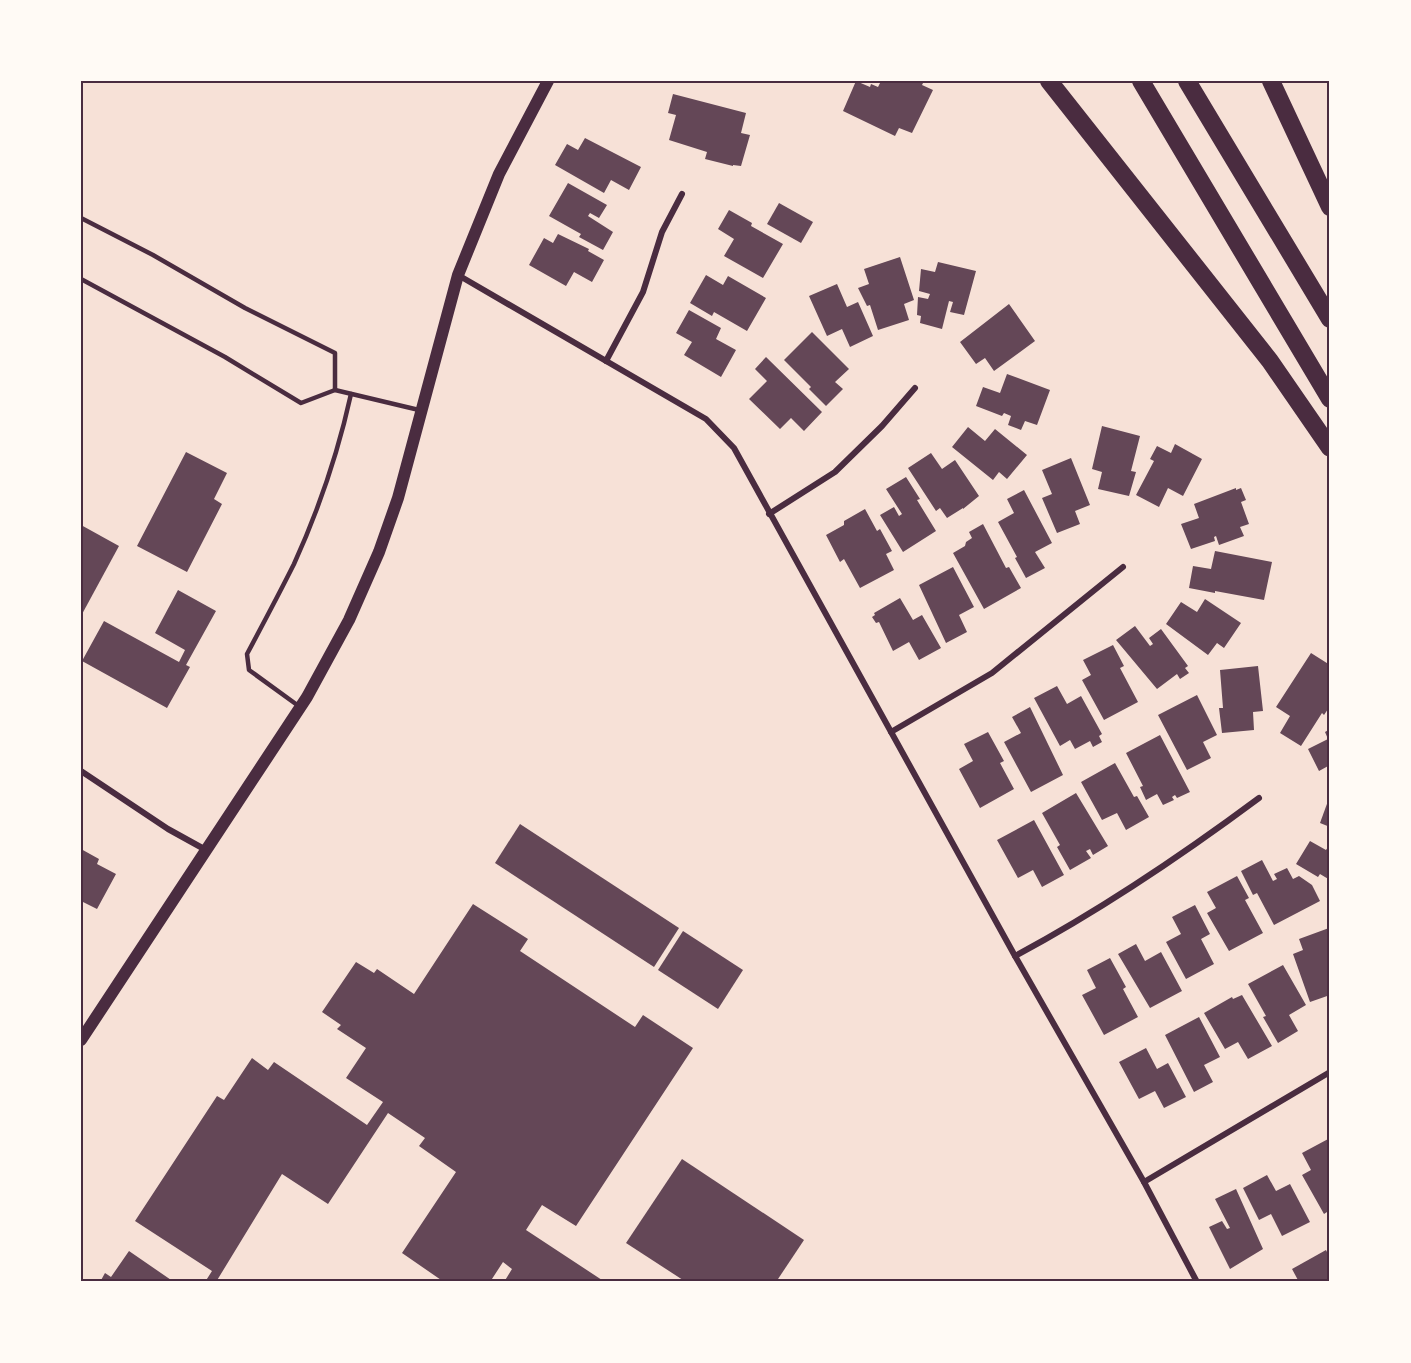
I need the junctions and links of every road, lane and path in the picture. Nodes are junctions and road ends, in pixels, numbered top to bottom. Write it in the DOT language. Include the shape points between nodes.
graph roads {
  1 [pos="548,81"];
  2 [pos="1049,81"];
  3 [pos="1141,81"];
  4 [pos="1187,81"];
  5 [pos="1271,81"];
  6 [pos="682,194"];
  7 [pos="1330,207"];
  8 [pos="81,218"];
  9 [pos="458,275"];
  10 [pos="81,279"];
  11 [pos="1330,319"];
  12 [pos="606,361"];
  13 [pos="915,388"];
  14 [pos="335,390"];
  15 [pos="351,394"];
  16 [pos="1330,399"];
  17 [pos="422,410"];
  18 [pos="1330,448"];
  19 [pos="769,514"];
  20 [pos="1123,567"];
  21 [pos="300,708"];
  22 [pos="891,732"];
  23 [pos="81,771"];
  24 [pos="1259,798"];
  25 [pos="206,850"];
  26 [pos="1015,956"];
  27 [pos="81,1040"];
  28 [pos="1330,1072"];
  29 [pos="1144,1182"];
  30 [pos="1197,1282"];
  1 -- 9 [label="main road" via="499,174"];
  2 -- 18 [label="highway" via="1270,361"];
  3 -- 16 [label="highway"];
  4 -- 11 [label="highway"];
  5 -- 7 [label="highway"];
  6 -- 12 [label="street" via="662,232 643,292"];
  8 -- 14 [label="lane" via="335,353"];
  9 -- 12 [label="street"];
  9 -- 17 [label="main road"];
  10 -- 14 [label="lane" via="301,402"];
  12 -- 19 [label="street" via="706,419 734,448"];
  13 -- 19 [label="street" via="835,472"];
  14 -- 15 [label="lane"];
  15 -- 17 [label="lane"];
  15 -- 21 [label="lane" via="320,501 294,564 247,654 249,670"];
  17 -- 21 [label="main road" via="399,498 379,552 349,620"];
  19 -- 22 [label="street"];
  20 -- 22 [label="street" via="992,673"];
  21 -- 25 [label="main road"];
  22 -- 26 [label="street"];
  23 -- 25 [label="street"];
  24 -- 26 [label="street" via="1186,853 1070,927"];
  25 -- 27 [label="main road"];
  26 -- 29 [label="street"];
  28 -- 29 [label="street"];
  29 -- 30 [label="street"];
}
